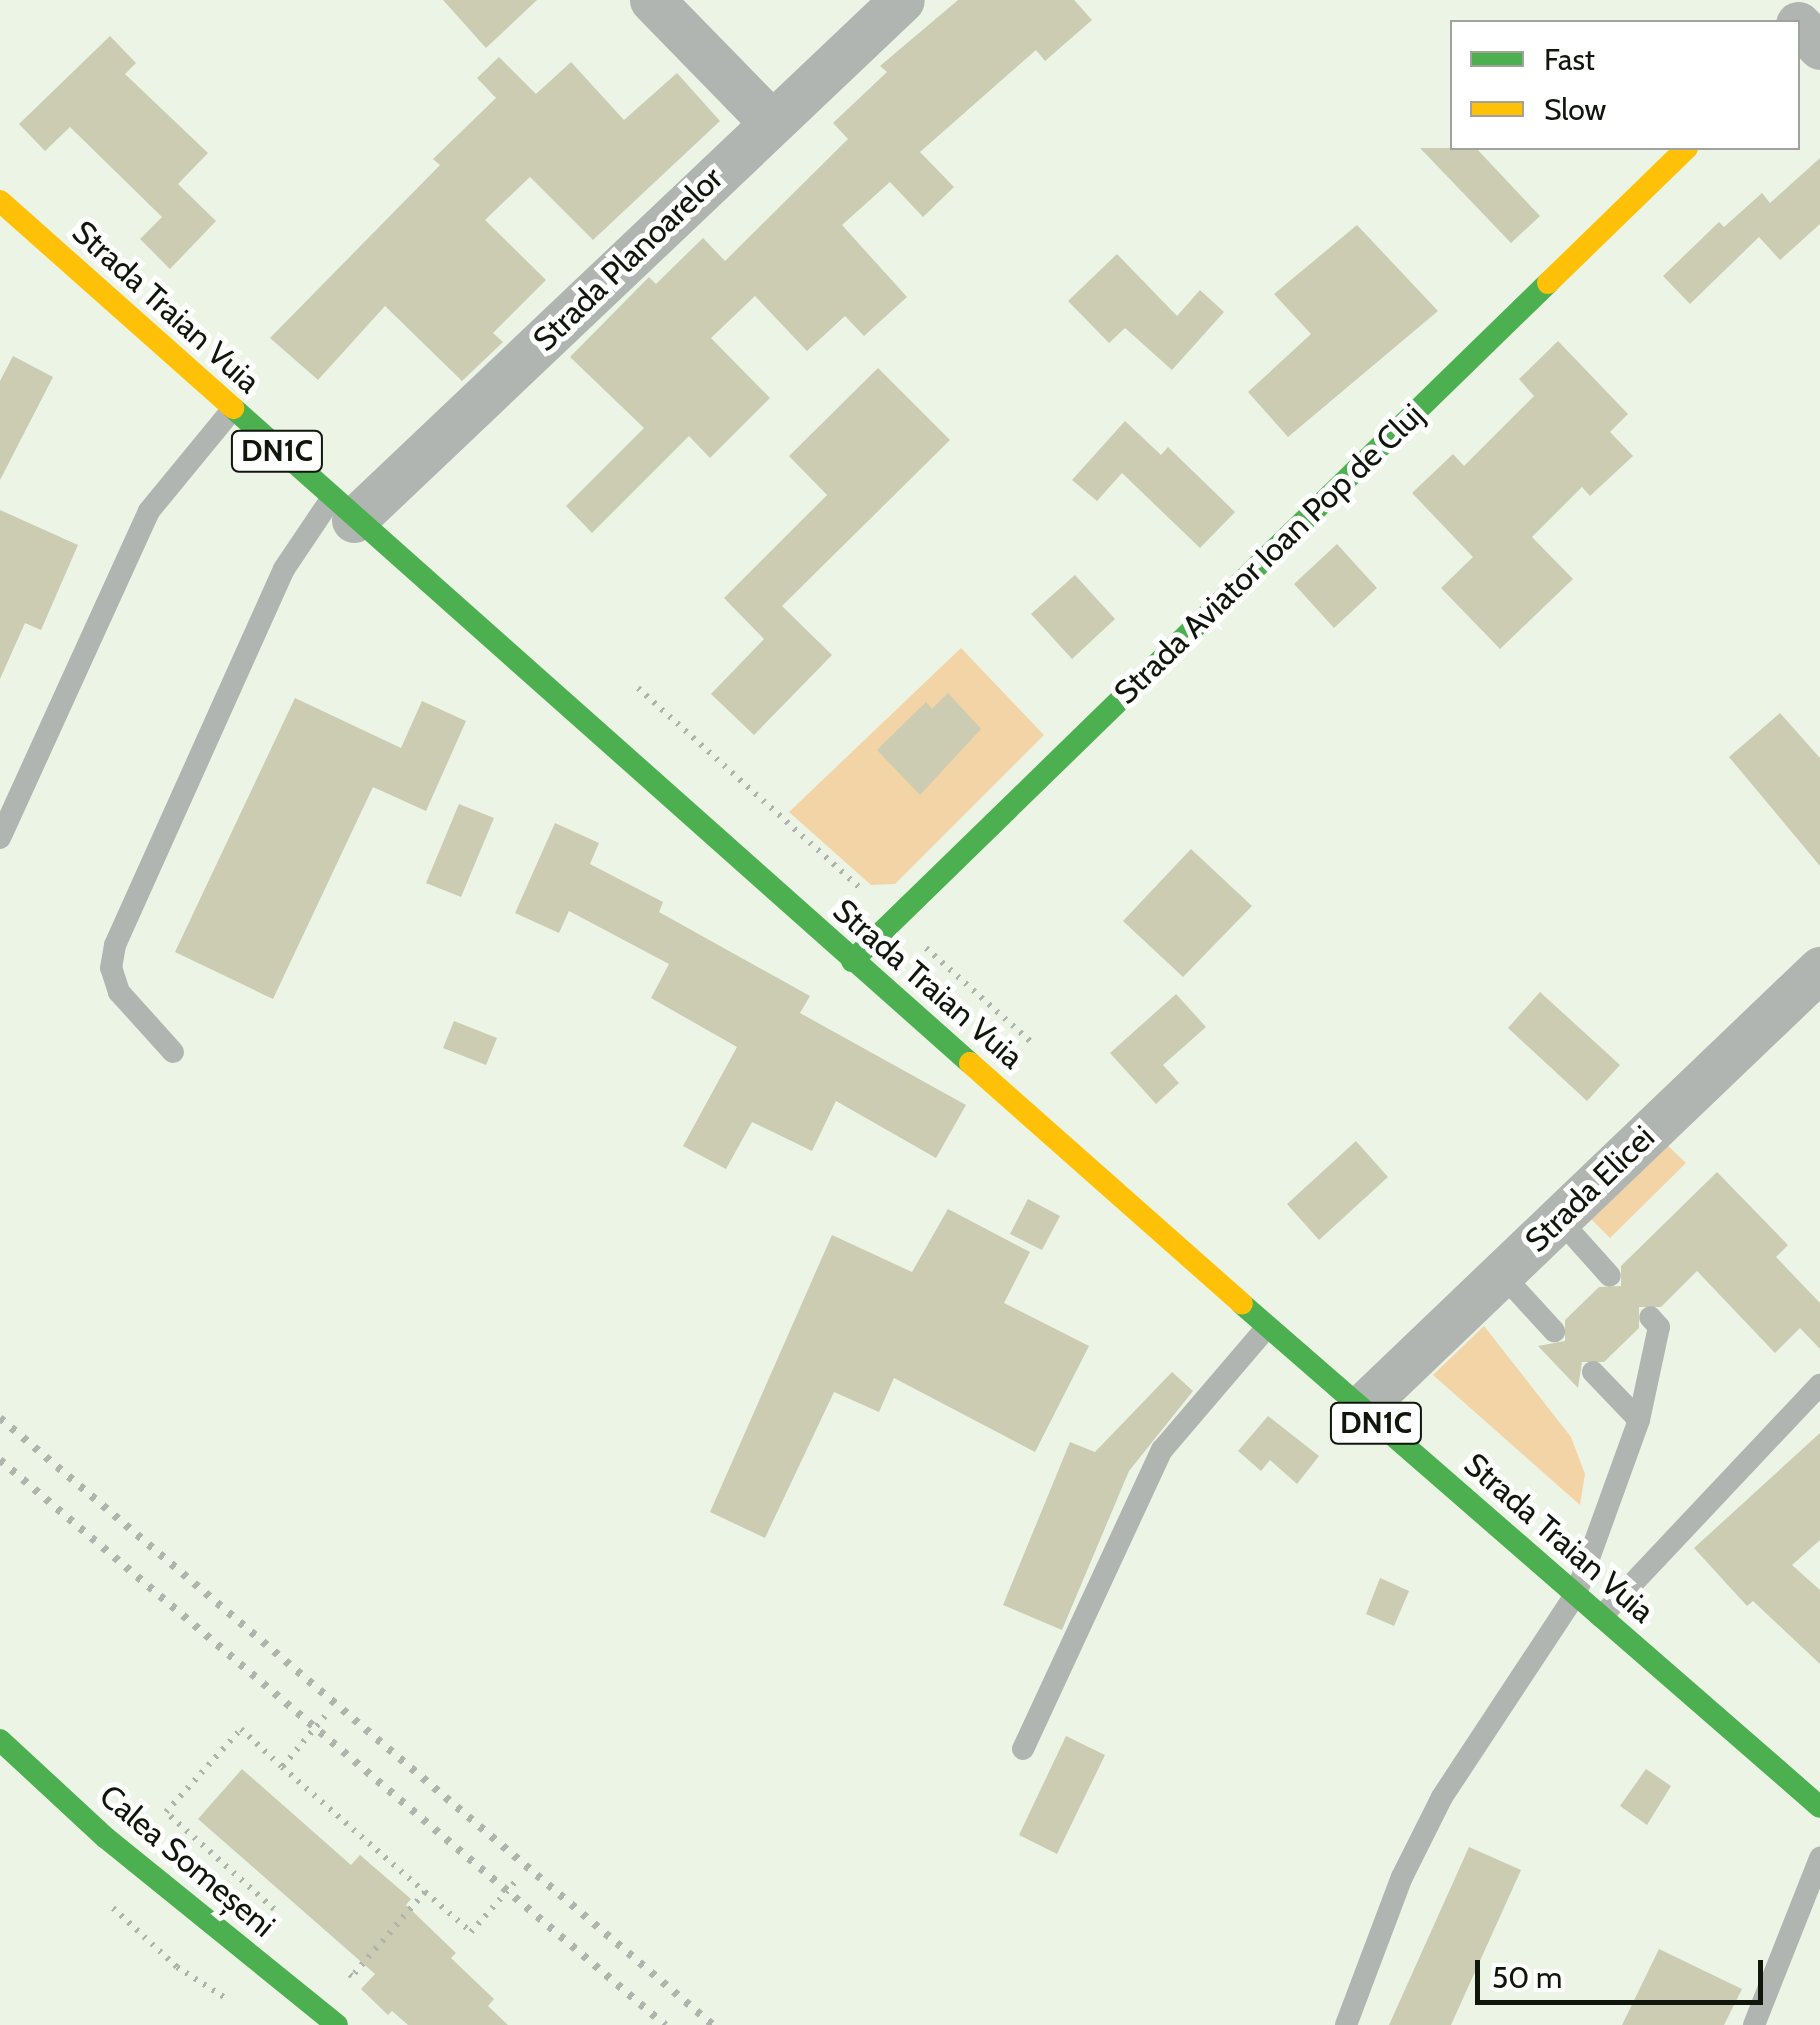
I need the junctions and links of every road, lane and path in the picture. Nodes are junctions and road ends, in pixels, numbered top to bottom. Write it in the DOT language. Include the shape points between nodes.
graph roads {
  1 [pos="652,0"];
  2 [pos="902,0"];
  3 [pos="1774,0"];
  4 [pos="1792,20"];
  5 [pos="771,122"];
  6 [pos="1686,150"];
  7 [pos="0,201"];
  8 [pos="232,410"];
  9 [pos="342,510"];
  10 [pos="638,688"];
  11 [pos="0,838"];
  12 [pos="895,920"];
  13 [pos="852,962"];
  14 [pos="1820,969"];
  15 [pos="1030,1041"];
  16 [pos="173,1052"];
  17 [pos="1559,1219"];
  18 [pos="1501,1274"];
  19 [pos="1610,1276"];
  20 [pos="1650,1317"];
  21 [pos="1267,1327"];
  22 [pos="1554,1331"];
  23 [pos="1594,1372"];
  24 [pos="1820,1385"];
  25 [pos="1360,1409"];
  26 [pos="1638,1420"];
  27 [pos="1576,1594"];
  28 [pos="1601,1617"];
  29 [pos="326,1716"];
  30 [pos="0,1740"];
  31 [pos="1022,1748"];
  32 [pos="282,1767"];
  33 [pos="1820,1807"];
  34 [pos="1820,1858"];
  35 [pos="516,1880"];
  36 [pos="426,1892"];
  37 [pos="275,1910"];
  38 [pos="288,1921"];
  39 [pos="242,1949"];
  40 [pos="339,1965"];
  41 [pos="338,2025"];
  42 [pos="1346,2025"];
  43 [pos="1754,2025"];
  1 -- 5 [label="street"];
  2 -- 5 [label="street, Strada Planoarelor"];
  3 -- 4 [label="street"];
  5 -- 9 [label="street, Strada Planoarelor"];
  6 -- 12 [label="main road, Strada Aviator Ioan Pop de Cluj"];
  7 -- 8 [label="main road, Strada Traian Vuia / DN1C"];
  8 -- 9 [label="main road, Strada Traian Vuia / DN1C"];
  8 -- 11 [label="lane" via="149,511"];
  9 -- 13 [label="main road, Strada Traian Vuia / DN1C"];
  9 -- 16 [label="lane" via="284,569 114,945 111,968 120,992"];
  10 -- 12 [label="path"];
  12 -- 13 [label="main road, Strada Aviator Ioan Pop de Cluj"];
  12 -- 15 [label="path"];
  13 -- 21 [label="main road, Strada Traian Vuia / DN1C"];
  14 -- 17 [label="street, Strada Elicei"];
  17 -- 18 [label="street, Strada Elicei"];
  17 -- 19 [label="lane"];
  18 -- 22 [label="lane"];
  18 -- 25 [label="street, Strada Elicei"];
  20 -- 26 [label="lane" via="1659,1327"];
  21 -- 25 [label="main road, Strada Traian Vuia / DN1C"];
  21 -- 31 [label="lane" via="1162,1450"];
  23 -- 26 [label="lane"];
  24 -- 28 [label="lane"];
  25 -- 27 [label="main road, Strada Traian Vuia / DN1C"];
  26 -- 27 [label="lane"];
  27 -- 28 [label="main road, Strada Traian Vuia / DN1C"];
  27 -- 42 [label="lane" via="1442,1797 1402,1877"];
  28 -- 33 [label="main road, Strada Traian Vuia / DN1C"];
  29 -- 32 [label="path"];
  30 -- 39 [label="main road, Calea Someșeni"];
  32 -- 36 [label="path"];
  32 -- 37 [label="path" via="241,1729 166,1812"];
  34 -- 43 [label="lane"];
  35 -- 36 [label="path" via="471,1932"];
  36 -- 40 [label="path" via="352,1976"];
  37 -- 38 [label="path"];
  37 -- 39 [label="path"];
  39 -- 41 [label="main road, Calea Someșeni"];
}
